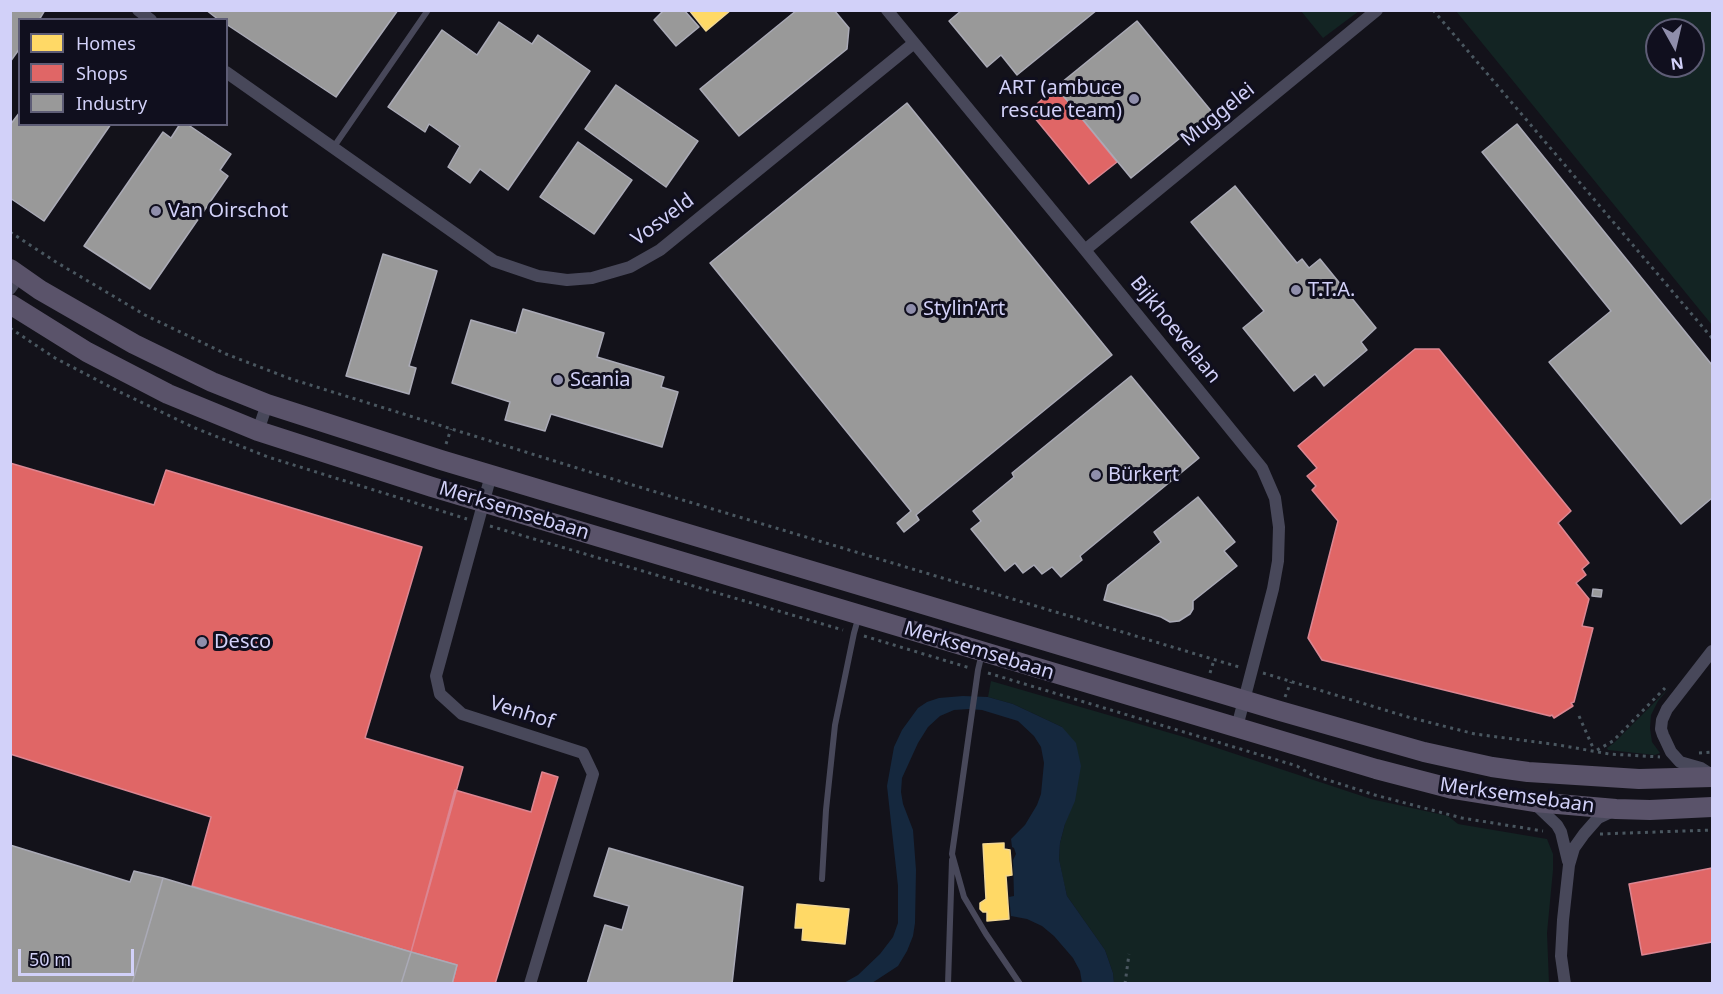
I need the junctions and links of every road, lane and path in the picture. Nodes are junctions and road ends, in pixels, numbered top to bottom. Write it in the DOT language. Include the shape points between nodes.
graph roads {
  1 [pos="428,10"];
  2 [pos="887,10"];
  3 [pos="1377,10"];
  4 [pos="1433,10"];
  5 [pos="914,44"];
  6 [pos="228,73"];
  7 [pos="333,148"];
  8 [pos="10,232"];
  9 [pos="1085,250"];
  10 [pos="14,278"];
  11 [pos="10,304"];
  12 [pos="1713,338"];
  13 [pos="267,404"];
  14 [pos="258,432"];
  15 [pos="491,475"];
  16 [pos="484,502"];
  17 [pos="860,615"];
  18 [pos="1713,651"];
  19 [pos="982,652"];
  20 [pos="1214,660"];
  21 [pos="1252,670"];
  22 [pos="1210,674"];
  23 [pos="1291,682"];
  24 [pos="1669,684"];
  25 [pos="1039,689"];
  26 [pos="1287,693"];
  27 [pos="1245,700"];
  28 [pos="1579,716"];
  29 [pos="1237,727"];
  30 [pos="1596,750"];
  31 [pos="1671,752"];
  32 [pos="1713,776"];
  33 [pos="1534,802"];
  34 [pos="1713,807"];
  35 [pos="1616,809"];
  36 [pos="1713,830"];
  37 [pos="1547,832"];
  38 [pos="1592,834"];
  39 [pos="952,854"];
  40 [pos="1569,865"];
  41 [pos="822,879"];
  42 [pos="1129,954"];
  43 [pos="530,984"];
  44 [pos="948,984"];
  45 [pos="1020,984"];
  46 [pos="1125,984"];
  47 [pos="1565,984"];
  1 -- 7 [label="lane"];
  2 -- 5 [label="street, Bijkhoevelaan"];
  3 -- 9 [label="street, Muggelei"];
  4 -- 12 [label="path"];
  5 -- 7 [label="street, Vosveld" via="660,250 630,267 592,279 538,276 495,261"];
  5 -- 9 [label="street, Bijkhoevelaan"];
  6 -- 7 [label="street, Vosveld"];
  8 -- 20 [label="path" via="145,315 226,354 291,379"];
  9 -- 21 [label="street, Bijkhoevelaan" via="1262,468 1275,498 1278,561"];
  10 -- 13 [label="main road, Merksemsebaan" via="134,344"];
  11 -- 14 [label="main road, Merksemsebaan" via="87,352 158,389"];
  13 -- 14 [label="street"];
  13 -- 15 [label="main road, Merksemsebaan"];
  14 -- 16 [label="main road, Merksemsebaan"];
  15 -- 16 [label="street, Venhof"];
  15 -- 27 [label="main road, Merksemsebaan"];
  16 -- 17 [label="main road, Merksemsebaan"];
  16 -- 43 [label="street, Venhof" via="436,676 440,694 462,714 583,753 593,774"];
  17 -- 19 [label="main road, Merksemsebaan"];
  17 -- 41 [label="lane" via="835,725"];
  18 -- 31 [label="street" via="1671,702 1662,720 1662,735"];
  19 -- 29 [label="main road, Merksemsebaan"];
  19 -- 39 [label="lane"];
  20 -- 21 [label="path"];
  20 -- 22 [label="path"];
  21 -- 23 [label="path"];
  21 -- 27 [label="street, Bijkhoevelaan"];
  23 -- 26 [label="path"];
  23 -- 30 [label="path" via="1486,736"];
  24 -- 30 [label="path" via="1613,741"];
  25 -- 37 [label="path" via="1297,766 1312,775 1375,795 1462,818"];
  27 -- 29 [label="street, Bijkhoevelaan"];
  27 -- 32 [label="main road, Merksemsebaan" via="1388,742 1492,767 1578,777"];
  28 -- 30 [label="path"];
  29 -- 33 [label="main road, Merksemsebaan" via="1420,781"];
  30 -- 31 [label="path" via="1662,758"];
  31 -- 32 [label="street" via="1680,762"];
  33 -- 35 [label="main road, Merksemsebaan"];
  33 -- 40 [label="street" via="1561,832"];
  34 -- 35 [label="main road, Merksemsebaan"];
  35 -- 40 [label="street" via="1598,818 1584,834"];
  36 -- 38 [label="path"];
  39 -- 44 [label="lane"];
  39 -- 45 [label="lane" via="964,897"];
  40 -- 47 [label="street" via="1563,920"];
  42 -- 46 [label="path"];
}
